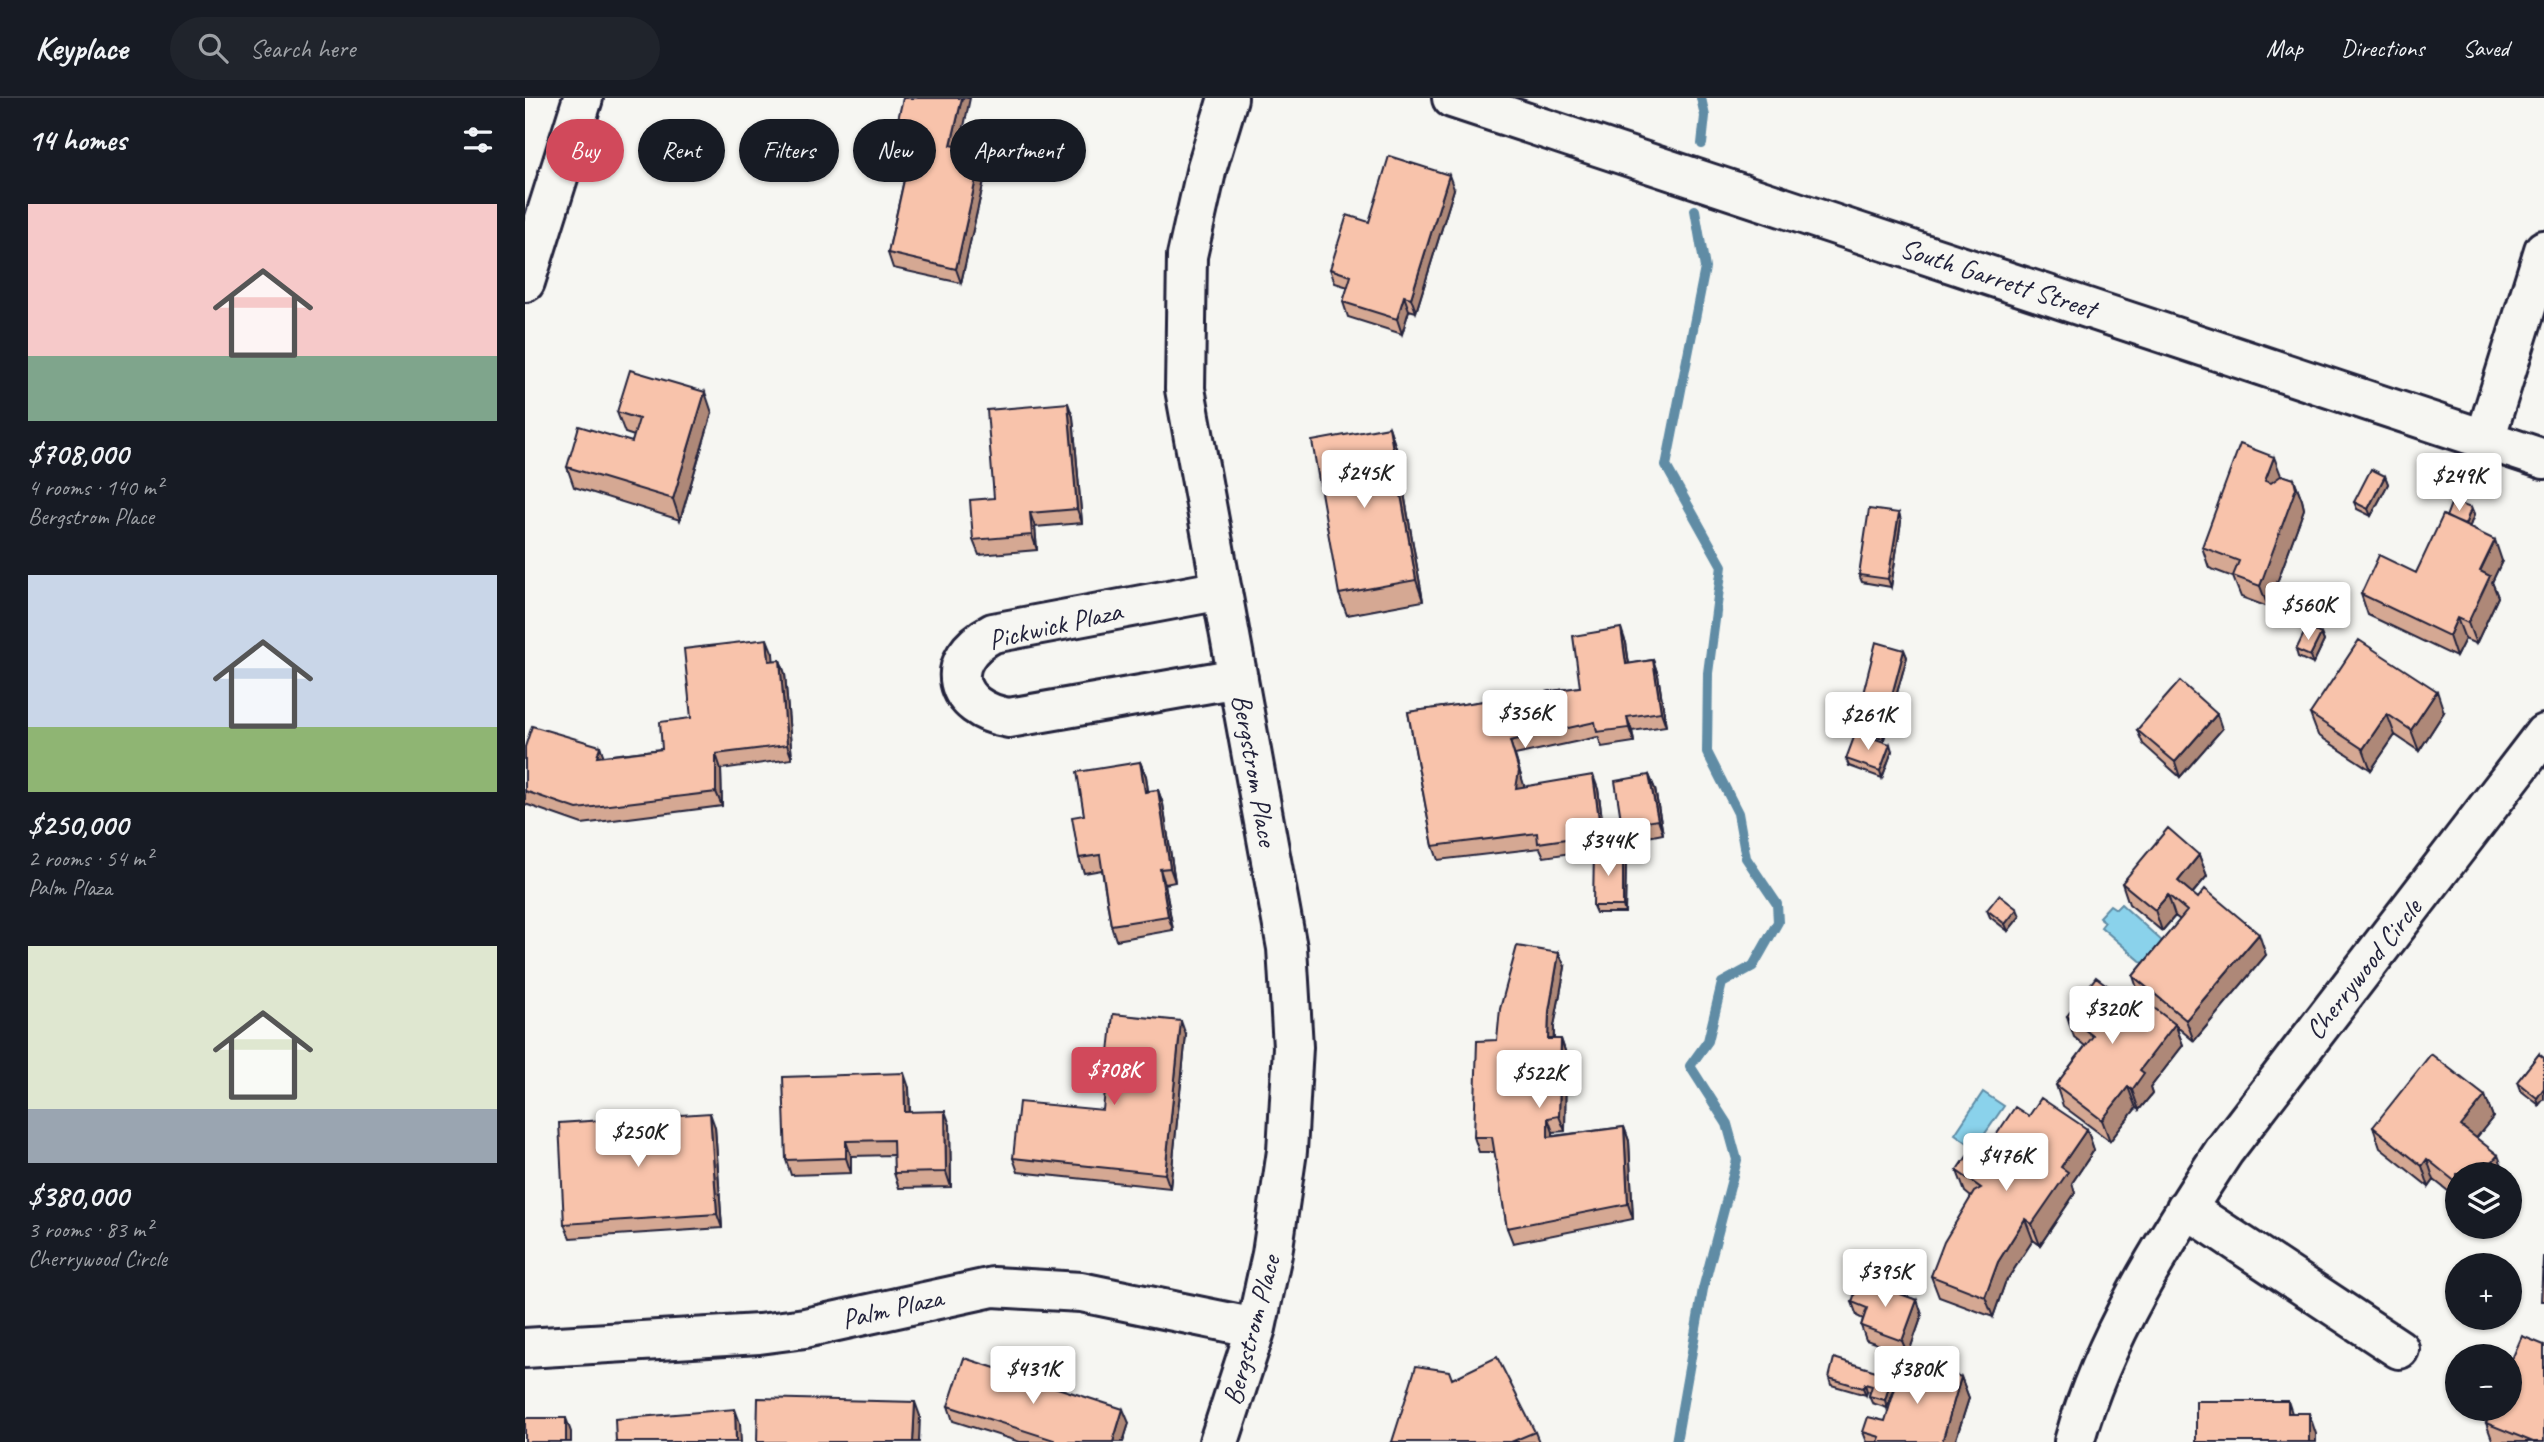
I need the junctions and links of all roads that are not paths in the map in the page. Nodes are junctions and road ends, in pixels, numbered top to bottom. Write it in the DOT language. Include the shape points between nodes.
graph roads {
  1 [pos="583,98"];
  2 [pos="1228,98"];
  3 [pos="1452,98"];
  4 [pos="2544,250"];
  5 [pos="525,282"];
  6 [pos="2485,439"];
  7 [pos="2544,459"];
  8 [pos="1222,590"];
  9 [pos="1238,678"];
  10 [pos="2544,734"];
  11 [pos="2186,1208"];
  12 [pos="1256,1328"];
  13 [pos="525,1348"];
  14 [pos="2399,1349"];
  15 [pos="1219,1442"];
  16 [pos="2074,1442"];
  1 -- 5 [label="street"];
  2 -- 8 [label="street, Bergstrom Place" via="1187,256 1183,353 1185,389"];
  3 -- 6 [label="street, South Garrett Street"];
  4 -- 6 [label="street"];
  6 -- 7 [label="street, South Garrett Street"];
  8 -- 9 [label="street, Bergstrom Place"];
  8 -- 9 [label="street, Pickwick Plaza" via="993,633 967,650 961,681 967,698 978,708 1009,718"];
  9 -- 12 [label="street, Bergstrom Place" via="1287,947 1293,1047 1282,1195"];
  10 -- 11 [label="street, Cherrywood Circle" via="2250,1114"];
  11 -- 14 [label="street"];
  11 -- 16 [label="street, Cherrywood Circle" via="2112,1344"];
  12 -- 13 [label="street, Palm Plaza" via="1081,1292 993,1287 771,1333"];
  12 -- 15 [label="street, Bergstrom Place"];
}
